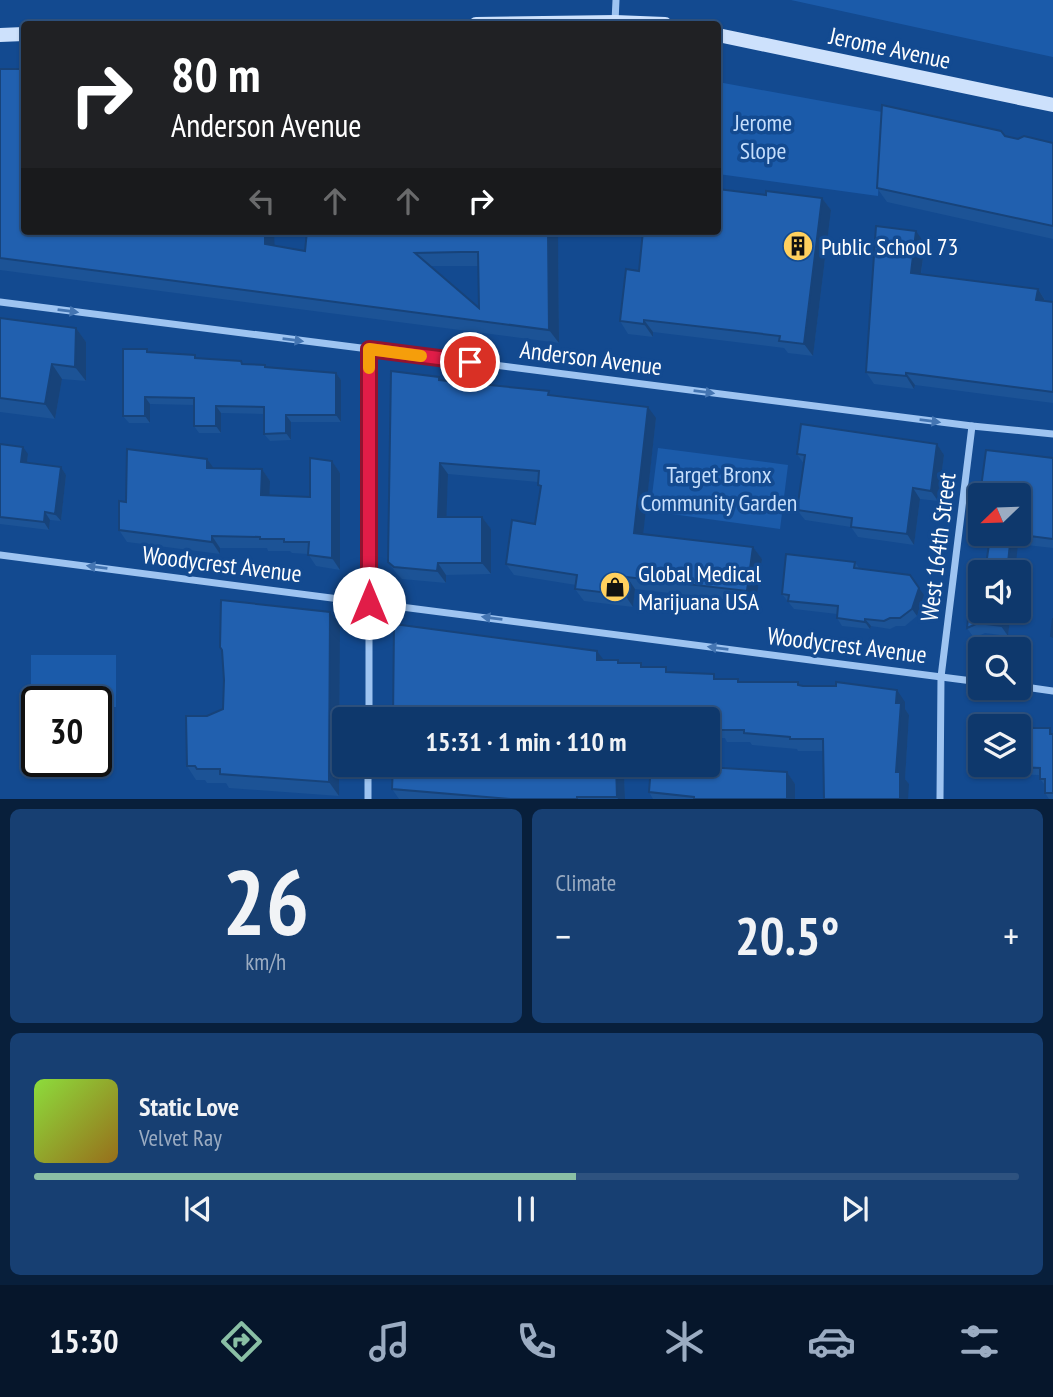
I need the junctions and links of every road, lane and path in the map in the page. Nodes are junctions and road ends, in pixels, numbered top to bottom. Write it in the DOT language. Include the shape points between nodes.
graph roads {
  1 [pos="616,0"];
  2 [pos="615,21"];
  3 [pos="0,34"];
  4 [pos="21,34"];
  5 [pos="721,36"];
  6 [pos="1053,105"];
  7 [pos="0,302"];
  8 [pos="369,349"];
  9 [pos="972,426"];
  10 [pos="1053,434"];
  11 [pos="0,555"];
  12 [pos="369,603"];
  13 [pos="941,677"];
  14 [pos="968,680"];
  15 [pos="1031,688"];
  16 [pos="1053,691"];
  17 [pos="369,707"];
  18 [pos="368,777"];
  19 [pos="368,799"];
  20 [pos="940,799"];
  1 -- 2 [label="street"];
  3 -- 4 [label="main road"];
  5 -- 6 [label="main road, Jerome Avenue"];
  7 -- 8 [label="street, Anderson Avenue, one-way"];
  8 -- 9 [label="street, Anderson Avenue, one-way"];
  8 -- 12 [label="street"];
  9 -- 10 [label="street, Anderson Avenue"];
  9 -- 13 [label="street, West 164th Street"];
  12 -- 11 [label="street, Woodycrest Avenue, one-way"];
  13 -- 12 [label="street, Woodycrest Avenue, one-way"];
  12 -- 17 [label="street"];
  13 -- 14 [label="street, Woodycrest Avenue"];
  13 -- 20 [label="street, West 164th Street"];
  15 -- 16 [label="street"];
  18 -- 19 [label="street"];
}
